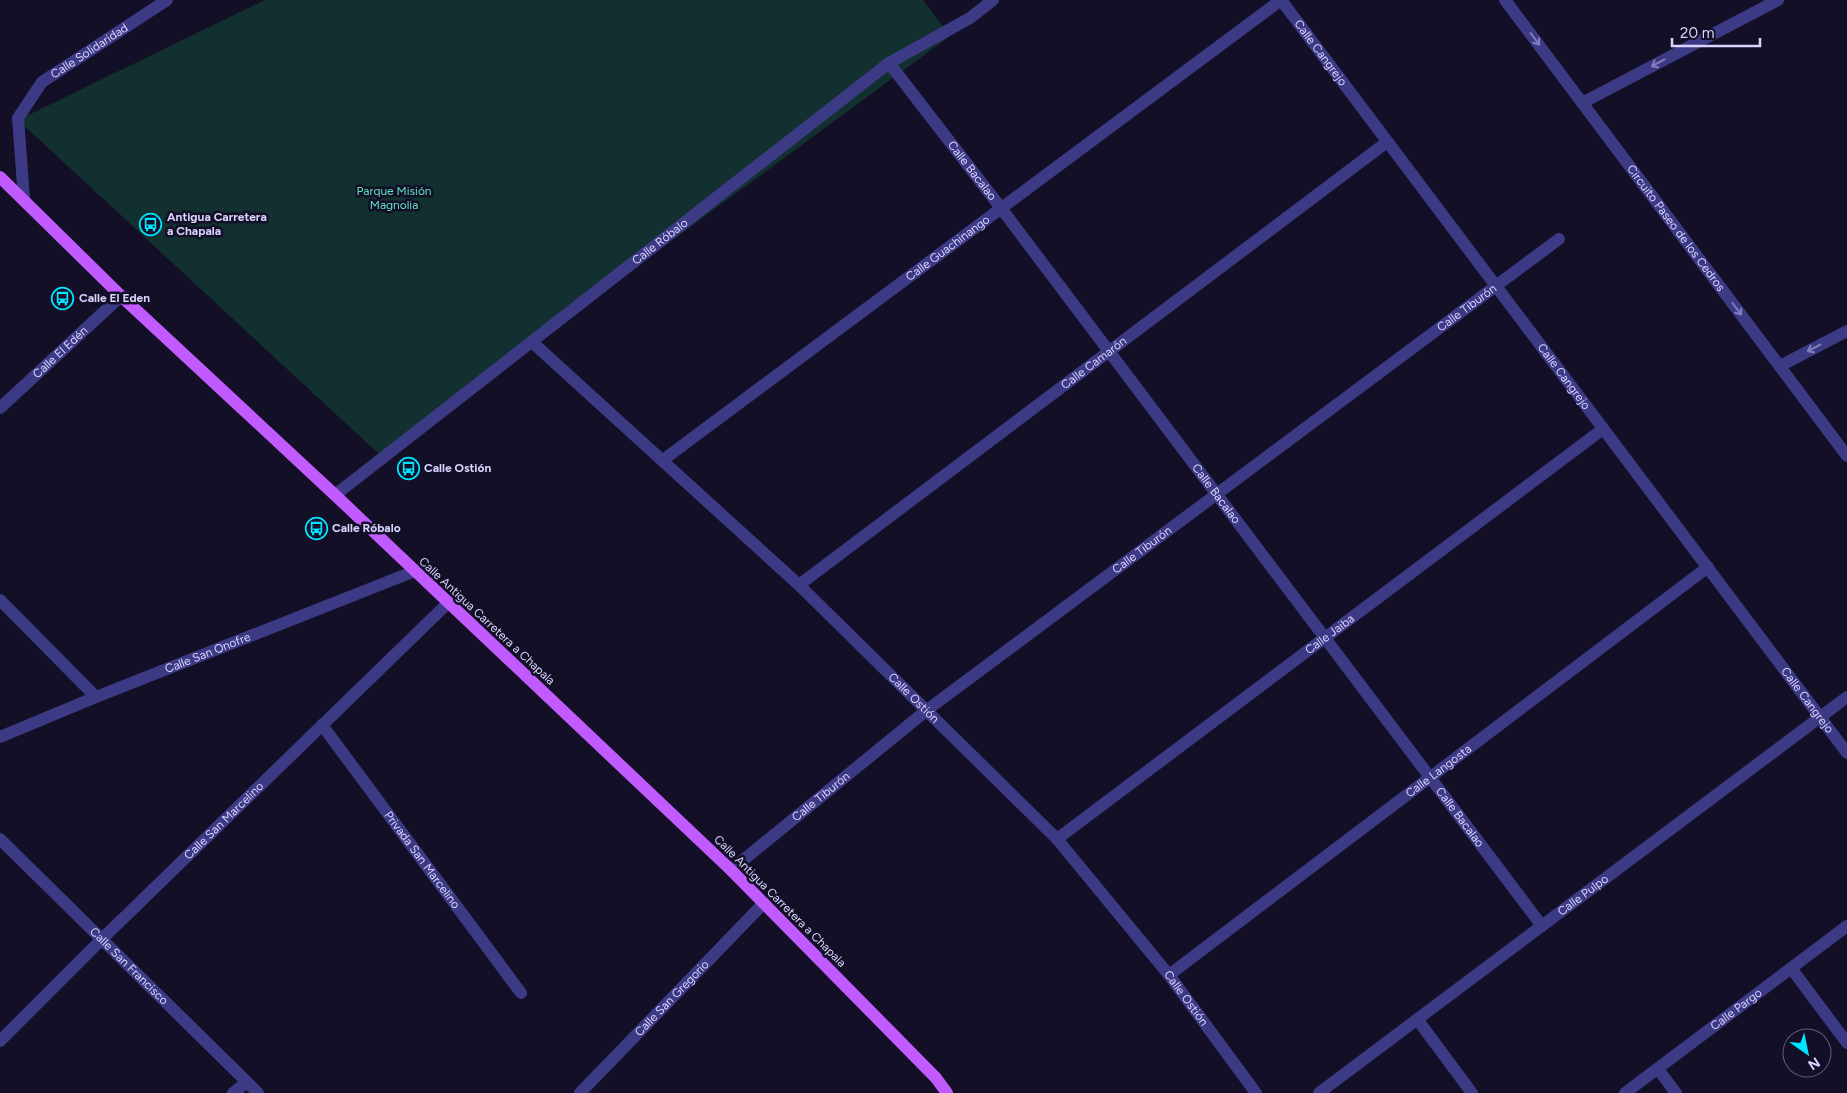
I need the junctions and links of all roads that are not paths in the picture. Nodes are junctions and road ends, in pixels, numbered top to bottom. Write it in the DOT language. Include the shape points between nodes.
graph roads {
  1 [pos="166,0"];
  2 [pos="993,0"];
  3 [pos="1281,0"];
  4 [pos="1505,0"];
  5 [pos="1778,0"];
  6 [pos="889,64"];
  7 [pos="1582,103"];
  8 [pos="1387,142"];
  9 [pos="0,177"];
  10 [pos="24,199"];
  11 [pos="1001,208"];
  12 [pos="1559,239"];
  13 [pos="1496,286"];
  14 [pos="121,296"];
  15 [pos="1847,331"];
  16 [pos="532,342"];
  17 [pos="1109,351"];
  18 [pos="1780,366"];
  19 [pos="0,408"];
  20 [pos="1603,429"];
  21 [pos="1847,456"];
  22 [pos="663,460"];
  23 [pos="1217,494"];
  24 [pos="335,495"];
  25 [pos="1708,567"];
  26 [pos="415,572"];
  27 [pos="799,585"];
  28 [pos="0,600"];
  29 [pos="448,603"];
  30 [pos="1325,638"];
  31 [pos="96,696"];
  32 [pos="1847,697"];
  33 [pos="927,710"];
  34 [pos="1820,717"];
  35 [pos="322,725"];
  36 [pos="0,736"];
  37 [pos="1847,753"];
  38 [pos="1430,777"];
  39 [pos="0,839"];
  40 [pos="1057,839"];
  41 [pos="731,870"];
  42 [pos="764,903"];
  43 [pos="1542,926"];
  44 [pos="1847,926"];
  45 [pos="102,939"];
  46 [pos="1791,968"];
  47 [pos="1169,975"];
  48 [pos="521,993"];
  49 [pos="1418,1019"];
  50 [pos="0,1041"];
  51 [pos="1847,1043"];
  52 [pos="1658,1069"];
  53 [pos="247,1082"];
  54 [pos="233,1093"];
  55 [pos="258,1093"];
  56 [pos="580,1093"];
  57 [pos="947,1093"];
  58 [pos="1256,1093"];
  59 [pos="1319,1093"];
  60 [pos="1472,1093"];
  61 [pos="1625,1093"];
  62 [pos="1676,1093"];
  1 -- 10 [label="street, Calle Solidaridad" via="42,82 18,118"];
  2 -- 6 [label="street, Calle Róbalo" via="970,18"];
  3 -- 8 [label="street, Calle Cangrejo"];
  3 -- 11 [label="street, Calle Guachinango"];
  4 -- 7 [label="street, Circuito Paseo de los Cedros, one-way"];
  5 -- 7 [label="street, one-way"];
  6 -- 11 [label="street, Calle Bacalao"];
  6 -- 16 [label="street, Calle Róbalo"];
  7 -- 18 [label="street, Circuito Paseo de los Cedros, one-way"];
  8 -- 13 [label="street, Calle Cangrejo"];
  8 -- 17 [label="street, Calle Camarón"];
  9 -- 10 [label="main road, Calle Antigua Carretera a Chapala"];
  10 -- 14 [label="main road, Calle Antigua Carretera a Chapala"];
  11 -- 17 [label="street, Calle Bacalao"];
  11 -- 22 [label="street, Calle Guachinango"];
  12 -- 13 [label="street, Calle Tiburón"];
  13 -- 20 [label="street, Calle Cangrejo"];
  13 -- 23 [label="street, Calle Tiburón"];
  14 -- 19 [label="street, Calle El Edén"];
  14 -- 24 [label="main road, Calle Antigua Carretera a Chapala"];
  15 -- 18 [label="street, one-way"];
  16 -- 22 [label="street, Calle Ostión"];
  16 -- 24 [label="street, Calle Róbalo"];
  17 -- 23 [label="street, Calle Bacalao"];
  17 -- 27 [label="street, Calle Camarón"];
  18 -- 21 [label="street, Circuito Paseo de los Cedros"];
  20 -- 25 [label="street, Calle Cangrejo"];
  20 -- 30 [label="street, Calle Jaiba"];
  22 -- 27 [label="street, Calle Ostión"];
  23 -- 30 [label="street, Calle Bacalao"];
  23 -- 33 [label="street, Calle Tiburón"];
  24 -- 26 [label="main road, Calle Antigua Carretera a Chapala"];
  25 -- 34 [label="street, Calle Cangrejo"];
  25 -- 38 [label="street, Calle Langosta"];
  26 -- 29 [label="main road, Calle Antigua Carretera a Chapala"];
  26 -- 31 [label="street, Calle San Onofre"];
  27 -- 33 [label="street, Calle Ostión"];
  28 -- 31 [label="street"];
  29 -- 35 [label="street, Calle San Marcelino"];
  29 -- 41 [label="main road, Calle Antigua Carretera a Chapala"];
  30 -- 38 [label="street, Calle Bacalao"];
  30 -- 40 [label="street, Calle Jaiba"];
  31 -- 36 [label="street, Calle San Onofre"];
  32 -- 34 [label="street, Calle Pulpo"];
  33 -- 40 [label="street, Calle Ostión"];
  33 -- 41 [label="street, Calle Tiburón"];
  34 -- 37 [label="street, Calle Cangrejo"];
  34 -- 43 [label="street, Calle Pulpo"];
  35 -- 45 [label="street, Calle San Marcelino"];
  35 -- 48 [label="street, Privada San Marcelino"];
  38 -- 43 [label="street, Calle Bacalao"];
  38 -- 47 [label="street, Calle Langosta"];
  39 -- 45 [label="street, Calle San Francisco"];
  40 -- 47 [label="street, Calle Ostión"];
  41 -- 42 [label="main road, Calle Antigua Carretera a Chapala"];
  42 -- 56 [label="street, Calle San Gregorio"];
  42 -- 57 [label="main road, Calle Antigua Carretera a Chapala"];
  43 -- 49 [label="street, Calle Pulpo"];
  44 -- 46 [label="street, Calle Pargo"];
  45 -- 50 [label="street, Calle San Marcelino"];
  45 -- 53 [label="street, Calle San Francisco"];
  46 -- 51 [label="street"];
  46 -- 52 [label="street, Calle Pargo"];
  47 -- 58 [label="street, Calle Ostión"];
  49 -- 59 [label="street, Calle Pulpo"];
  49 -- 60 [label="street"];
  52 -- 61 [label="street, Calle Pargo"];
  52 -- 62 [label="street"];
  53 -- 54 [label="street"];
  53 -- 55 [label="street, Calle San Francisco"];
}
